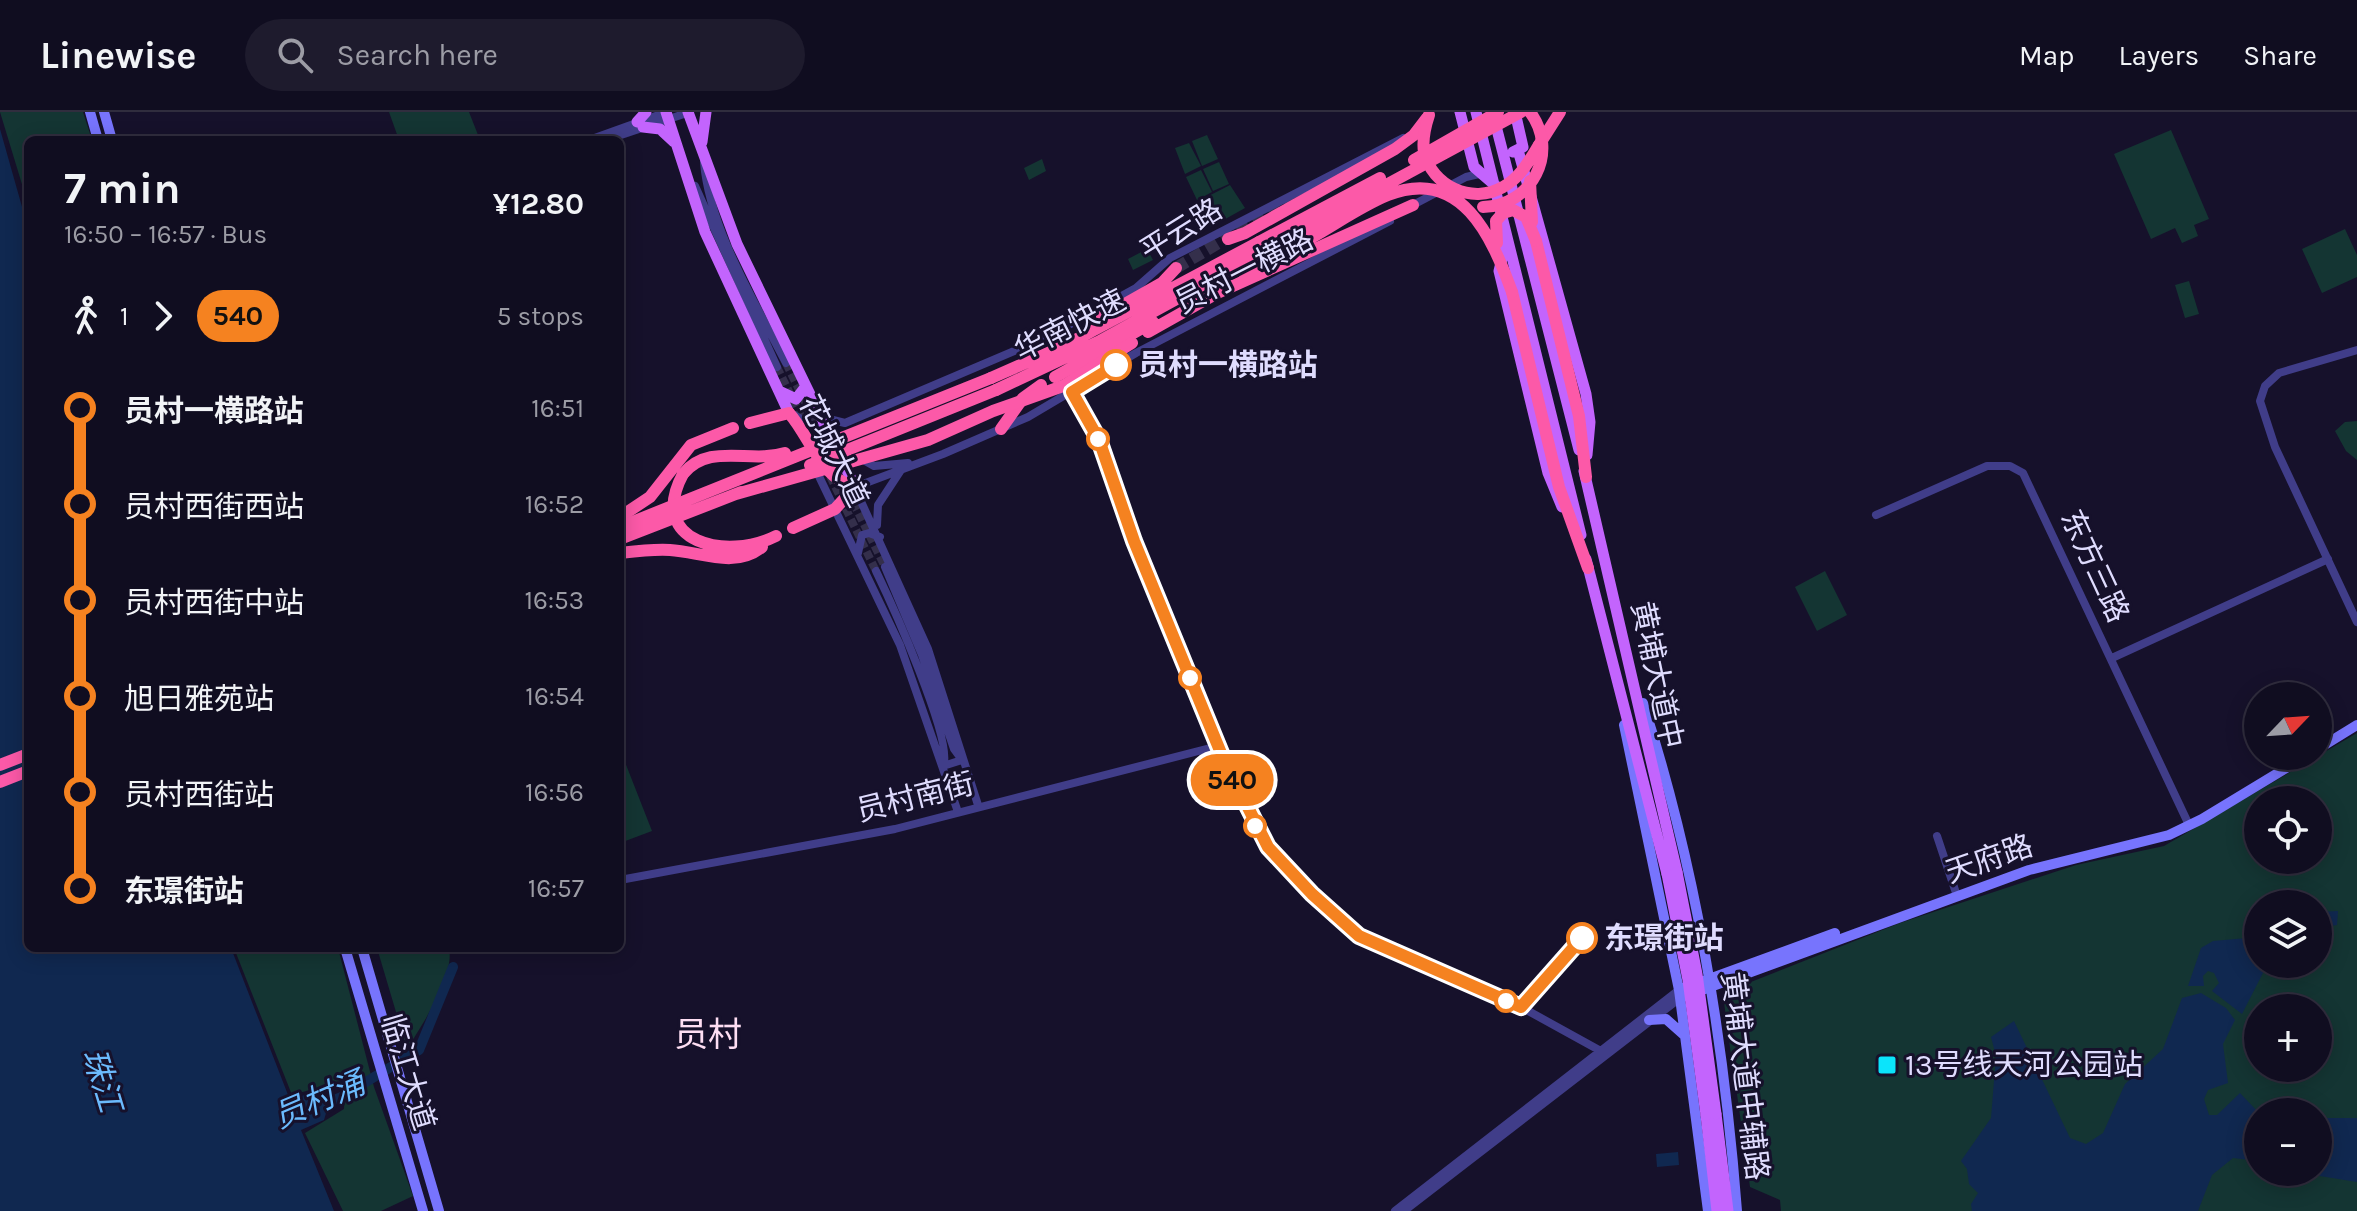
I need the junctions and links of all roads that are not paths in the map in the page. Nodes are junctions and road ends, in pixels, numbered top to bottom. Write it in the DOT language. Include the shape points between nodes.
graph roads {
  1 [pos="90,112"];
  2 [pos="104,112"];
  3 [pos="646,112"];
  4 [pos="689,112"];
  5 [pos="706,112"];
  6 [pos="1460,112"];
  7 [pos="1476,112"];
  8 [pos="1495,112"];
  9 [pos="1515,112"];
  10 [pos="1521,112"];
  11 [pos="1530,112"];
  12 [pos="1560,112"];
  13 [pos="1428,113"];
  14 [pos="667,114"];
  15 [pos="640,124"];
  16 [pos="97,136"];
  17 [pos="111,136"];
  18 [pos="602,136"];
  19 [pos="614,136"];
  20 [pos="1539,145"];
  21 [pos="1520,148"];
  22 [pos="703,155"];
  23 [pos="682,156"];
  24 [pos="1504,156"];
  25 [pos="1479,174"];
  26 [pos="1496,186"];
  27 [pos="1453,197"];
  28 [pos="1413,205"];
  29 [pos="1508,234"];
  30 [pos="1228,239"];
  31 [pos="1536,241"];
  32 [pos="1261,247"];
  33 [pos="1176,268"];
  34 [pos="1512,292"];
  35 [pos="1215,294"];
  36 [pos="2357,350"];
  37 [pos="1055,377"];
  38 [pos="994,384"];
  39 [pos="1041,385"];
  40 [pos="806,386"];
  41 [pos="779,391"];
  42 [pos="1072,392"];
  43 [pos="789,413"];
  44 [pos="866,415"];
  45 [pos="820,416"];
  46 [pos="750,423"];
  47 [pos="733,428"];
  48 [pos="1001,429"];
  49 [pos="850,436"];
  50 [pos="924,460"];
  51 [pos="903,468"];
  52 [pos="1586,477"];
  53 [pos="855,487"];
  54 [pos="736,494"];
  55 [pos="835,509"];
  56 [pos="624,514"];
  57 [pos="1876,515"];
  58 [pos="1571,522"];
  59 [pos="624,525"];
  60 [pos="793,528"];
  61 [pos="624,537"];
  62 [pos="880,537"];
  63 [pos="624,553"];
  64 [pos="858,555"];
  65 [pos="2328,559"];
  66 [pos="1588,568"];
  67 [pos="2357,622"];
  68 [pos="2112,658"];
  69 [pos="1632,669"];
  70 [pos="1620,699"];
  71 [pos="2357,718"];
  72 [pos="2357,725"];
  73 [pos="2332,733"];
  74 [pos="2332,740"];
  75 [pos="1218,746"];
  76 [pos="24,756"];
  77 [pos="962,760"];
  78 [pos="0,765"];
  79 [pos="943,766"];
  80 [pos="2272,770"];
  81 [pos="2281,770"];
  82 [pos="24,773"];
  83 [pos="0,782"];
  84 [pos="978,805"];
  85 [pos="958,812"];
  86 [pos="2188,822"];
  87 [pos="1937,836"];
  88 [pos="1672,873"];
  89 [pos="624,879"];
  90 [pos="1956,893"];
  91 [pos="1700,930"];
  92 [pos="1669,936"];
  93 [pos="346,952"];
  94 [pos="363,952"];
  95 [pos="1709,982"];
  96 [pos="1679,994"];
  97 [pos="1649,1020"];
  98 [pos="1685,1039"];
  99 [pos="1599,1050"];
  100 [pos="1719,1054"];
  101 [pos="1688,1057"];
  102 [pos="1711,1115"];
  103 [pos="414,1175"];
  104 [pos="429,1178"];
  105 [pos="423,1211"];
  106 [pos="439,1211"];
  107 [pos="1395,1211"];
  108 [pos="1404,1211"];
  109 [pos="1708,1211"];
  110 [pos="1717,1211"];
  111 [pos="1728,1211"];
  112 [pos="1737,1211"];
  1 -- 16 [label="main road"];
  2 -- 17 [label="main road"];
  3 -- 15 [label="main road"];
  4 -- 14 [label="street"];
  4 -- 22 [label="main road, 花城大道"];
  5 -- 22 [label="main road"];
  6 -- 25 [label="main road"];
  7 -- 26 [label="main road, 黄埔大道中"];
  8 -- 24 [label="main road, 黄埔大道中"];
  8 -- 32 [label="highway, 华南快速, bridge"];
  9 -- 21 [label="main road"];
  10 -- 32 [label="highway, 华南快速, bridge"];
  11 -- 27 [label="highway, bridge" via="1543,148 1530,185 1498,206 1480,207"];
  12 -- 20 [label="highway"];
  13 -- 20 [label="highway, bridge" via="1423,143 1429,164 1444,183 1465,193 1487,193 1507,185"];
  13 -- 30 [label="highway" via="1414,135 1395,149"];
  13 -- 44 [label="street, 平云路" via="1401,140 1170,258 1136,288 1064,327"];
  14 -- 15 [label="street"];
  14 -- 23 [label="main road, 花城大道"];
  15 -- 18 [label="street"];
  15 -- 19 [label="street"];
  15 -- 23 [label="main road" via="664,131"];
  20 -- 31 [label="highway, bridge" via="1529,190"];
  21 -- 24 [label="main road"];
  21 -- 52 [label="main road" via="1590,414"];
  22 -- 23 [label="street, 花城大道" via="716,214 782,365 721,249"];
  22 -- 40 [label="main road, 花城大道" via="742,255"];
  23 -- 41 [label="main road, 花城大道" via="705,232"];
  24 -- 52 [label="main road, 黄埔大道中"];
  25 -- 26 [label="main road"];
  25 -- 28 [label="street, 员村一横路"];
  26 -- 29 [label="main road, 黄埔大道中"];
  27 -- 34 [label="highway, bridge" via="1488,232"];
  27 -- 35 [label="highway, bridge" via="1428,190 1395,193"];
  28 -- 35 [label="highway"];
  28 -- 42 [label="street, 员村一横路" via="1367,235 1267,283"];
  29 -- 58 [label="main road" via="1499,271 1551,483"];
  29 -- 66 [label="main road, 黄埔大道中"];
  31 -- 34 [label="highway, bridge" via="1520,212 1506,212 1496,221"];
  31 -- 52 [label="highway" via="1579,416"];
  32 -- 37 [label="highway" via="1213,287"];
  32 -- 38 [label="highway, 华南快速" via="1098,342"];
  33 -- 38 [label="highway" via="1162,283"];
  34 -- 58 [label="highway"];
  35 -- 54 [label="highway, bridge" via="1063,386 928,440"];
  36 -- 65 [label="street" via="2279,373 2265,386 2260,401 2271,437"];
  38 -- 49 [label="highway, 华南快速, bridge"];
  38 -- 54 [label="highway, 华南快速, bridge"];
  39 -- 48 [label="highway" via="1023,398"];
  40 -- 41 [label="main road" via="796,399"];
  40 -- 45 [label="main road, 花城大道"];
  41 -- 43 [label="main road, 花城大道"];
  42 -- 48 [label="street, 员村一横路"];
  42 -- 75 [label="street" via="1099,440"];
  43 -- 46 [label="highway"];
  43 -- 53 [label="highway" via="833,478"];
  43 -- 55 [label="street, 花城大道"];
  44 -- 45 [label="street, 平云路" via="845,423"];
  44 -- 50 [label="street" via="853,439 862,461 874,466"];
  45 -- 53 [label="main road, 花城大道"];
  47 -- 56 [label="highway" via="691,445 650,497"];
  48 -- 50 [label="street, 员村一横路"];
  49 -- 59 [label="highway, 华南快速, bridge"];
  49 -- 63 [label="highway, bridge" via="759,458 712,456 683,474 675,494 682,528 697,542 728,549 773,538 760,550 742,557"];
  50 -- 51 [label="street, 员村一横路"];
  51 -- 53 [label="street, 员村一横路"];
  51 -- 62 [label="street" via="878,505"];
  52 -- 69 [label="main road, 黄埔大道中"];
  53 -- 55 [label="highway"];
  53 -- 62 [label="street, 花城大道"];
  54 -- 61 [label="highway, 华南快速, bridge"];
  55 -- 60 [label="highway"];
  55 -- 64 [label="street, 花城大道"];
  57 -- 68 [label="street, 东方三路" via="1987,466 2010,466 2023,473"];
  58 -- 66 [label="highway"];
  62 -- 64 [label="street" via="862,535"];
  62 -- 77 [label="street, 花城大道" via="928,649"];
  64 -- 79 [label="street, 花城大道" via="900,645"];
  65 -- 67 [label="street"];
  65 -- 68 [label="street"];
  66 -- 70 [label="main road, 黄埔大道中"];
  68 -- 86 [label="street, 东方三路"];
  69 -- 88 [label="main road, 黄埔大道中"];
  69 -- 91 [label="main road, 黄埔大道中辅路" via="1663,767"];
  70 -- 88 [label="main road, 黄埔大道中"];
  70 -- 92 [label="main road, 黄埔大道中辅路"];
  71 -- 73 [label="main road"];
  72 -- 74 [label="main road"];
  75 -- 84 [label="street, 员村南街"];
  75 -- 99 [label="street" via="1268,847 1348,928 1386,950 1521,1007"];
  76 -- 78 [label="highway"];
  77 -- 79 [label="street"];
  77 -- 79 [label="street, 花城大道" via="922,655 880,569 930,703 946,754"];
  77 -- 84 [label="street, 花城大道"];
  79 -- 85 [label="street, 花城大道"];
  80 -- 86 [label="main road, 天府路"];
  81 -- 86 [label="main road, 天府路"];
  82 -- 83 [label="highway"];
  84 -- 85 [label="street, 员村南街"];
  85 -- 89 [label="street, 员村南街" via="895,829"];
  86 -- 90 [label="main road, 天府路" via="2154,840 2068,858"];
  87 -- 90 [label="street"];
  88 -- 102 [label="main road, 黄埔大道中, bridge"];
  90 -- 95 [label="main road, 天府路"];
  91 -- 92 [label="main road" via="1695,943 1686,947"];
  91 -- 95 [label="main road, 黄埔大道中辅路"];
  92 -- 96 [label="main road, 黄埔大道中辅路"];
  93 -- 103 [label="main road, 临江大道"];
  94 -- 104 [label="main road, 临江大道"];
  95 -- 96 [label="main road, 天府路"];
  95 -- 100 [label="main road, 黄埔大道中辅路"];
  96 -- 97 [label="street"];
  96 -- 98 [label="main road, 黄埔大道中辅路"];
  96 -- 99 [label="street"];
  97 -- 98 [label="main road" via="1666,1019"];
  97 -- 108 [label="street"];
  98 -- 101 [label="main road, 黄埔大道中辅路"];
  99 -- 107 [label="street"];
  100 -- 101 [label="main road" via="1703,1043"];
  100 -- 112 [label="main road, 黄埔大道中辅路"];
  101 -- 109 [label="main road, 黄埔大道中辅路"];
  102 -- 110 [label="main road, 黄埔大道中"];
  102 -- 111 [label="main road, 黄埔大道中"];
  103 -- 104 [label="main road" via="422,1185"];
  103 -- 105 [label="main road, 临江大道"];
  104 -- 106 [label="main road, 临江大道"];
}
